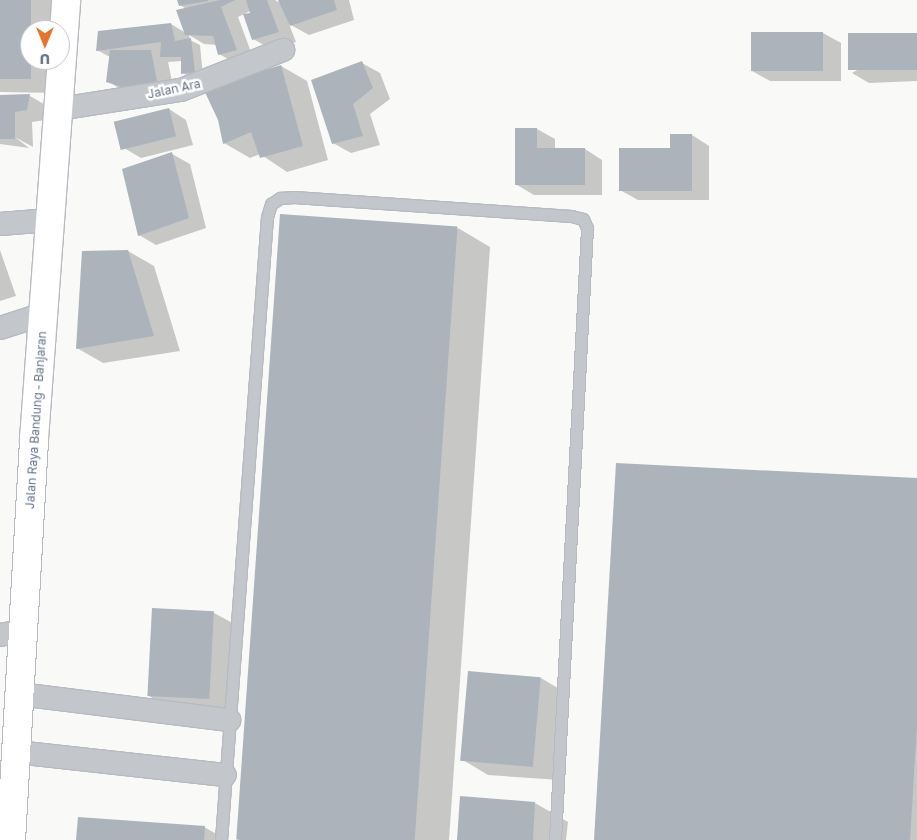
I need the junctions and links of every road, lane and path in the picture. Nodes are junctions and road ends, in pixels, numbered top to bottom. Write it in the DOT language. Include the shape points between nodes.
graph roads {
  1 [pos="66,0"];
  2 [pos="283,50"];
  3 [pos="59,110"];
  4 [pos="22,222"];
  5 [pos="44,314"];
  6 [pos="0,328"];
  7 [pos="8,633"];
  8 [pos="19,694"];
  9 [pos="229,720"];
  10 [pos="16,752"];
  11 [pos="225,775"];
  12 [pos="7,809"];
  13 [pos="11,840"];
  14 [pos="221,840"];
  15 [pos="555,840"];
  1 -- 3 [label="main road, Jalan Raya Bandung - Banjaran"];
  2 -- 3 [label="street, Jalan Ara" via="181,90"];
  3 -- 4 [label="main road, Jalan Raya Bandung - Banjaran"];
  4 -- 5 [label="main road, Jalan Raya Bandung - Banjaran"];
  5 -- 6 [label="street"];
  5 -- 7 [label="main road, Jalan Raya Bandung - Banjaran"];
  7 -- 8 [label="main road, Jalan Raya Bandung - Banjaran"];
  8 -- 9 [label="street"];
  8 -- 10 [label="main road, Jalan Raya Bandung - Banjaran"];
  9 -- 11 [label="lane"];
  9 -- 15 [label="lane" via="267,217 271,204 280,198 294,197 582,219 588,240"];
  10 -- 11 [label="street"];
  10 -- 12 [label="main road, Jalan Raya Bandung - Banjaran"];
  11 -- 14 [label="lane"];
  12 -- 13 [label="main road, Jalan Raya Bandung - Banjaran"];
}
